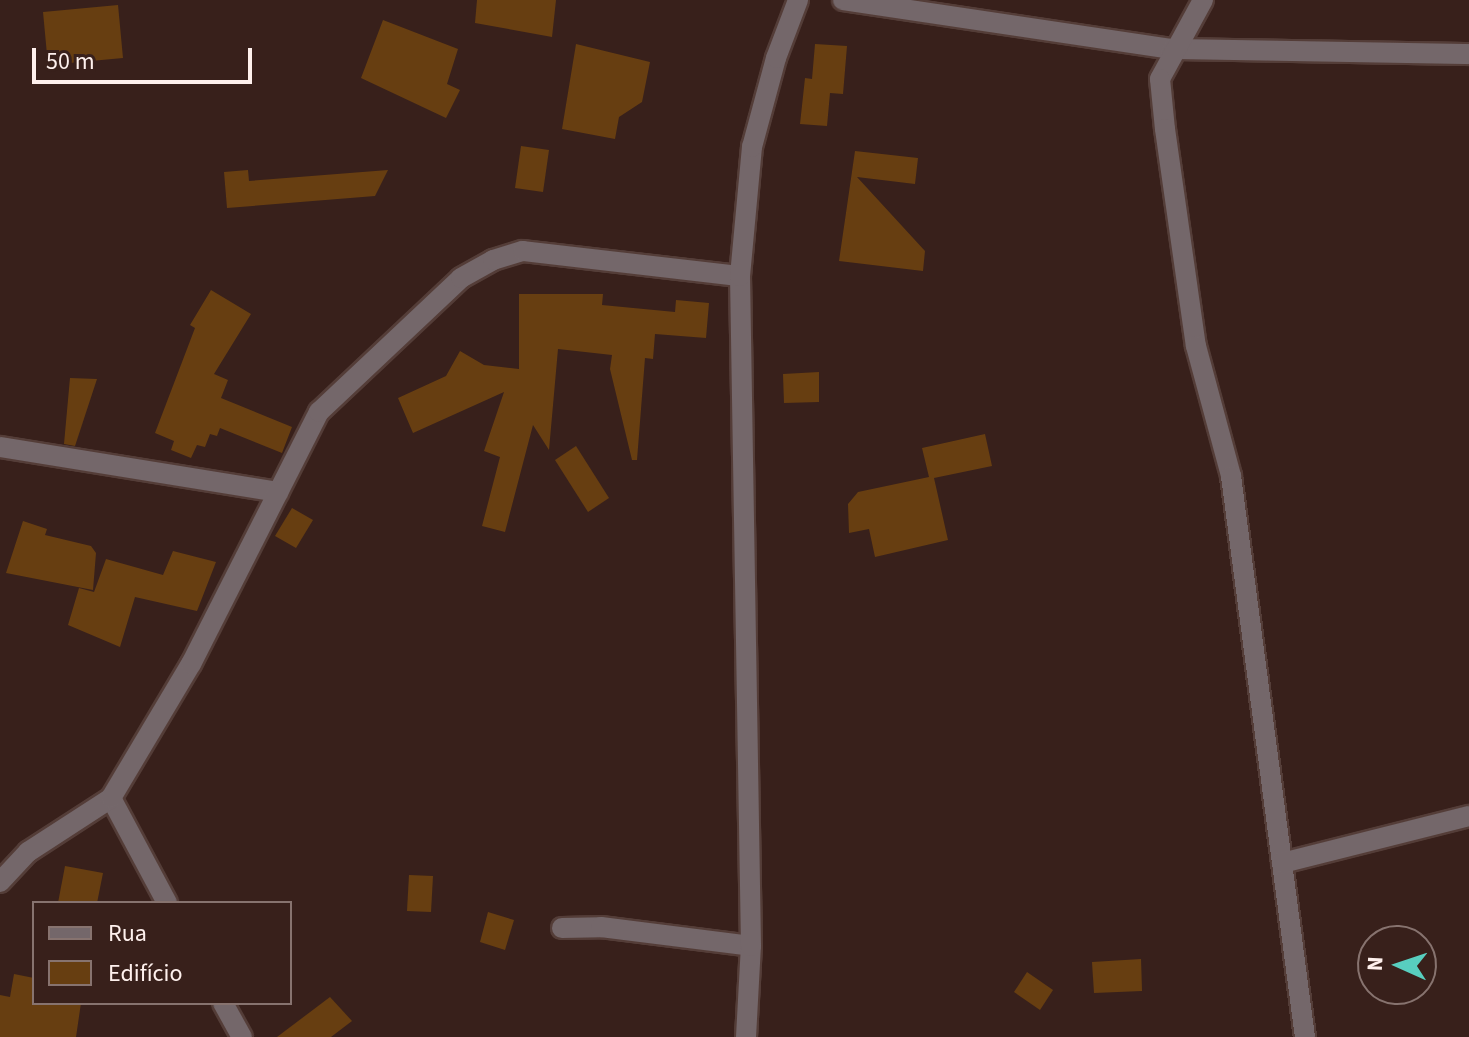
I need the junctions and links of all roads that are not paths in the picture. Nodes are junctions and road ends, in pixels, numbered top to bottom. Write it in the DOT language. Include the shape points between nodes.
graph roads {
  1 [pos="798,0"];
  2 [pos="843,0"];
  3 [pos="1203,0"];
  4 [pos="1172,49"];
  5 [pos="1469,54"];
  6 [pos="740,276"];
  7 [pos="0,447"];
  8 [pos="278,492"];
  9 [pos="111,798"];
  10 [pos="1469,816"];
  11 [pos="1282,863"];
  12 [pos="0,882"];
  13 [pos="166,901"];
  14 [pos="562,928"];
  15 [pos="751,946"];
  16 [pos="224,1005"];
  17 [pos="242,1037"];
  18 [pos="746,1037"];
  19 [pos="1305,1037"];
  1 -- 6 [label="street" via="752,147"];
  2 -- 4 [label="street"];
  3 -- 4 [label="street"];
  4 -- 5 [label="street"];
  4 -- 11 [label="street" via="1160,79 1165,129 1196,346 1231,476"];
  6 -- 8 [label="street" via="523,251 493,260 450,288 319,412"];
  6 -- 15 [label="street"];
  7 -- 8 [label="street"];
  8 -- 9 [label="street" via="191,664"];
  9 -- 12 [label="street" via="28,852"];
  9 -- 13 [label="street"];
  10 -- 11 [label="street"];
  11 -- 19 [label="street"];
  14 -- 15 [label="street" via="601,927"];
  15 -- 18 [label="street"];
  16 -- 17 [label="street"];
}
